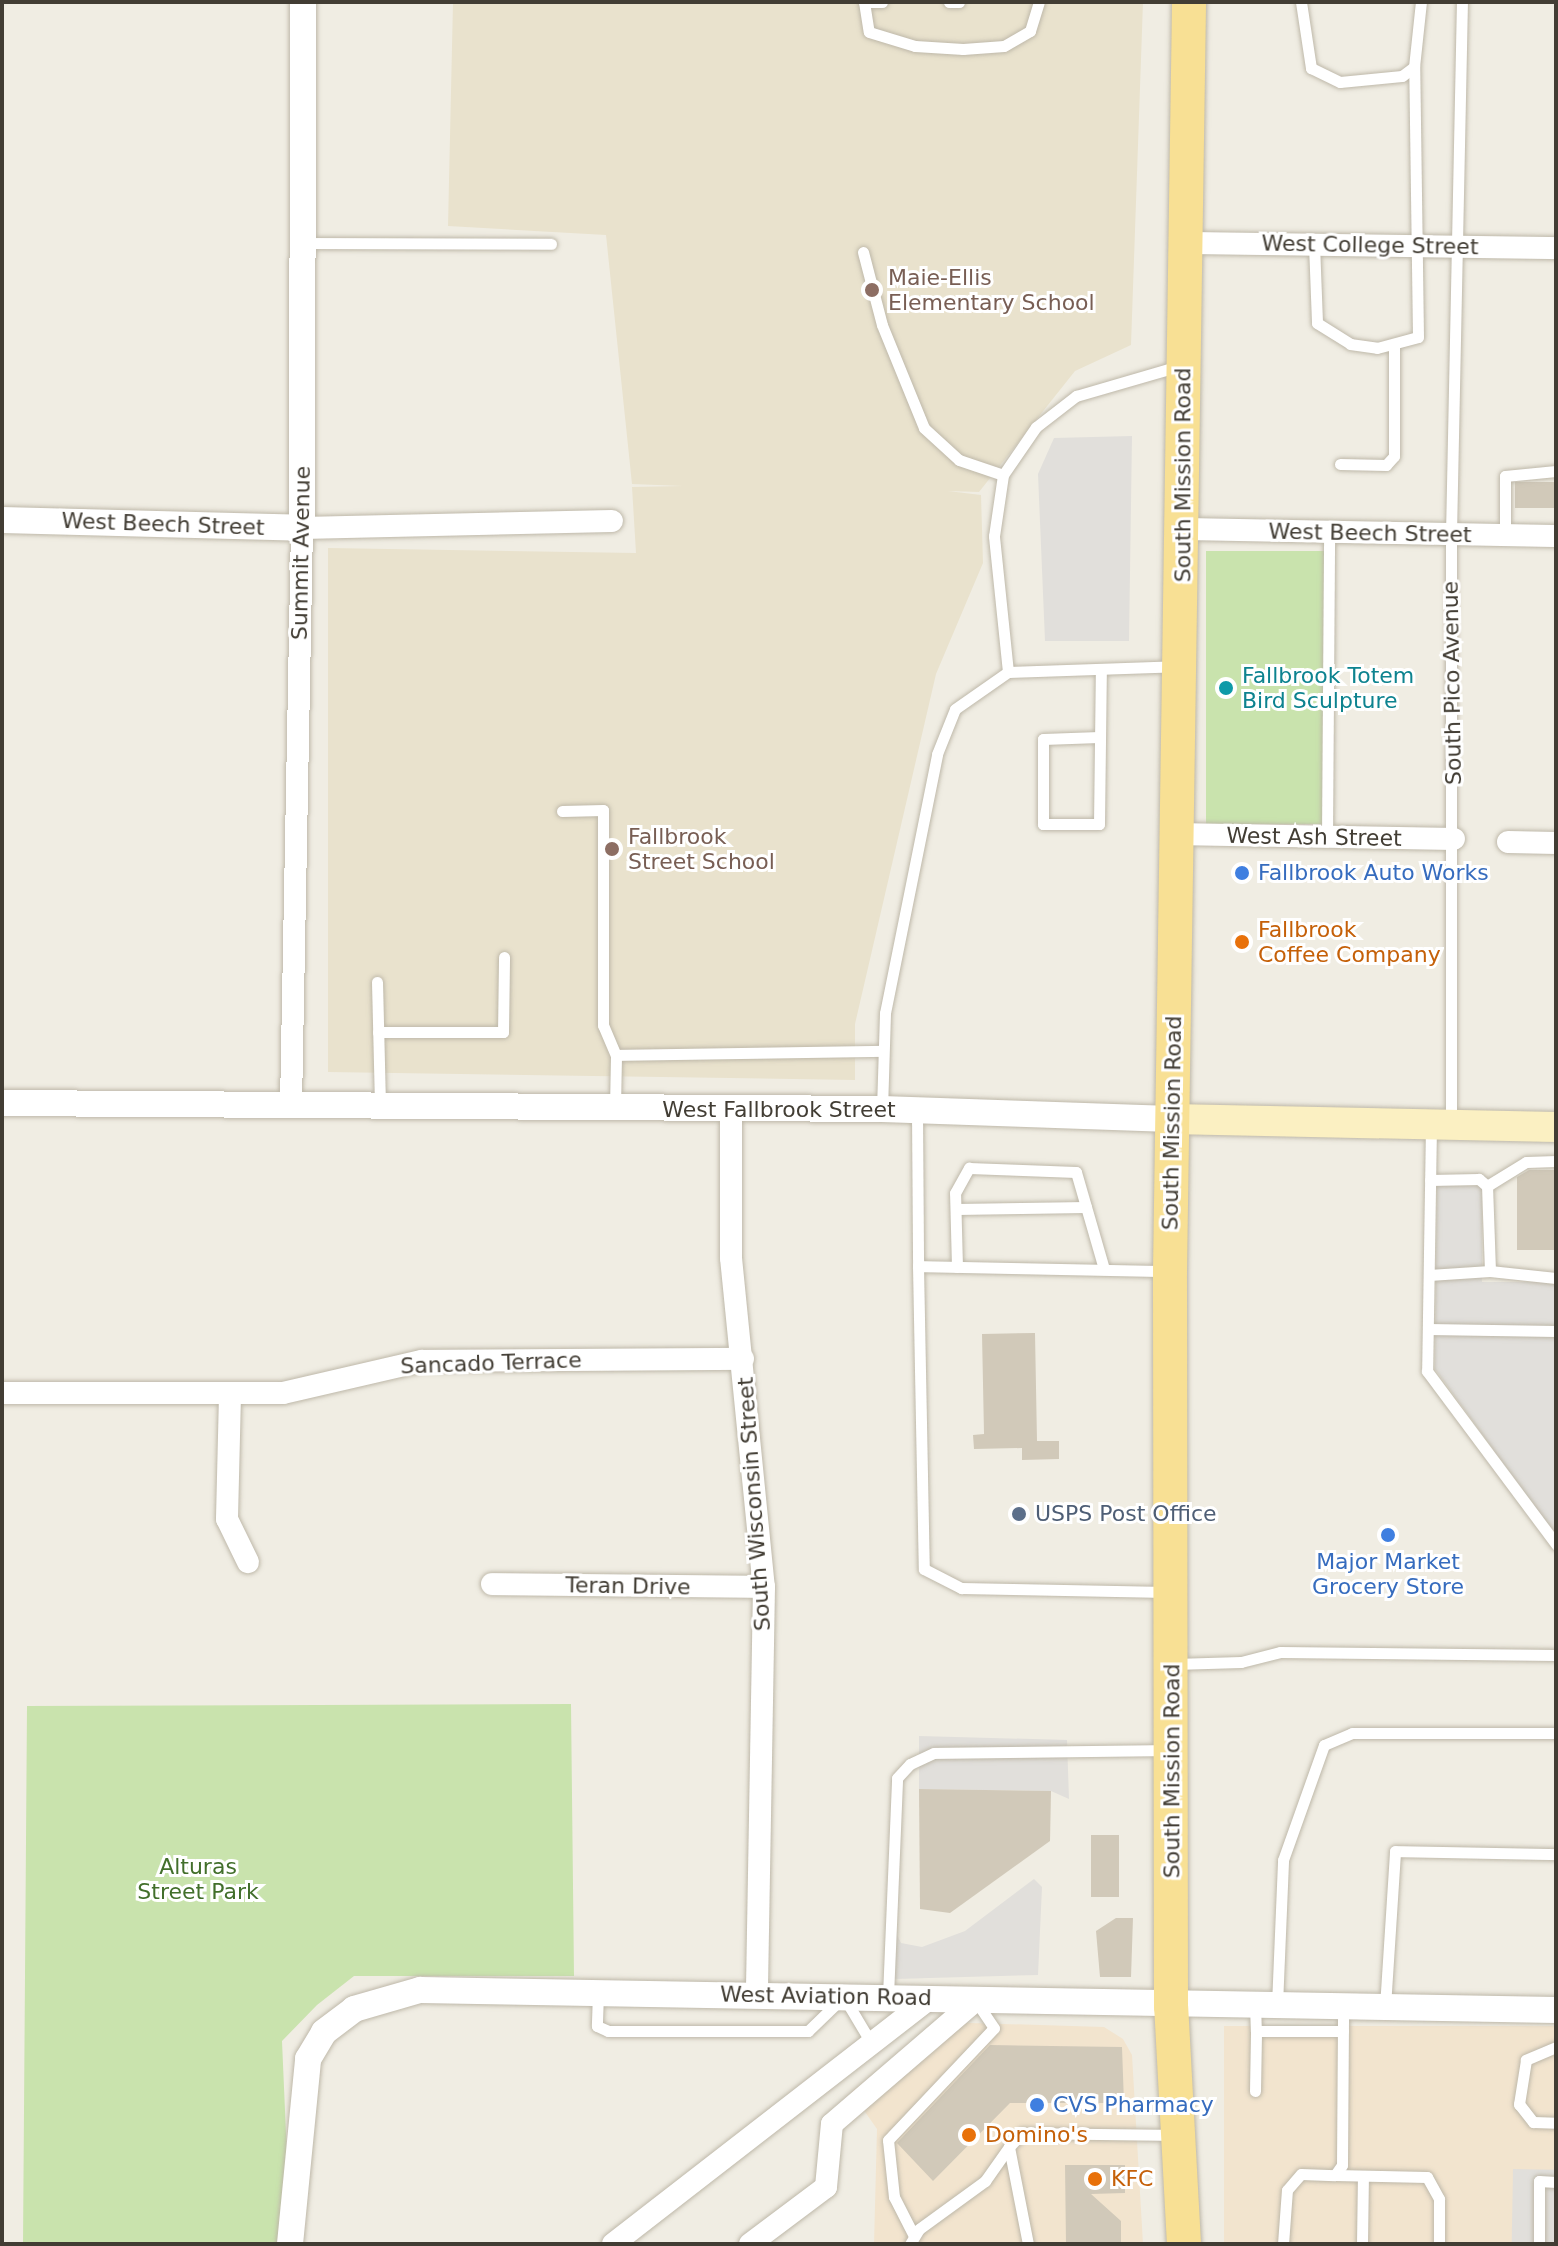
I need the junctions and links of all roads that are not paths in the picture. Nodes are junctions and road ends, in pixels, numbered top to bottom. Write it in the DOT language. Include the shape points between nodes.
graph roads {
  1 [pos="303,2"];
  2 [pos="864,2"];
  3 [pos="882,2"];
  4 [pos="949,2"];
  5 [pos="959,2"];
  6 [pos="1039,2"];
  7 [pos="1189,2"];
  8 [pos="1301,2"];
  9 [pos="1421,2"];
  10 [pos="1462,2"];
  11 [pos="1414,67"];
  12 [pos="306,243"];
  13 [pos="1184,243"];
  14 [pos="551,244"];
  15 [pos="1314,244"];
  16 [pos="1416,246"];
  17 [pos="1454,247"];
  18 [pos="1556,248"];
  19 [pos="863,252"];
  20 [pos="1394,346"];
  21 [pos="1184,365"];
  22 [pos="1340,464"];
  23 [pos="1556,471"];
  24 [pos="1003,475"];
  25 [pos="2,520"];
  26 [pos="612,521"];
  27 [pos="302,528"];
  28 [pos="1184,529"];
  29 [pos="1329,532"];
  30 [pos="1451,534"];
  31 [pos="1505,535"];
  32 [pos="1556,536"];
  33 [pos="1181,666"];
  34 [pos="1101,669"];
  35 [pos="1008,672"];
  36 [pos="1099,737"];
  37 [pos="562,811"];
  38 [pos="1174,834"];
  39 [pos="1327,837"];
  40 [pos="1454,839"];
  41 [pos="1508,842"];
  42 [pos="1556,843"];
  43 [pos="504,957"];
  44 [pos="377,982"];
  45 [pos="378,1032"];
  46 [pos="882,1051"];
  47 [pos="616,1055"];
  48 [pos="2,1103"];
  49 [pos="291,1105"];
  50 [pos="380,1106"];
  51 [pos="882,1109"];
  52 [pos="615,1110"];
  53 [pos="731,1110"];
  54 [pos="917,1110"];
  55 [pos="1171,1119"];
  56 [pos="1441,1125"];
  57 [pos="1556,1127"];
  58 [pos="1556,1161"];
  59 [pos="1430,1180"];
  60 [pos="1487,1186"];
  61 [pos="1086,1207"];
  62 [pos="956,1209"];
  63 [pos="918,1266"];
  64 [pos="957,1267"];
  65 [pos="1104,1269"];
  66 [pos="1170,1271"];
  67 [pos="1490,1271"];
  68 [pos="1429,1275"];
  69 [pos="1556,1278"];
  70 [pos="1428,1329"];
  71 [pos="1556,1331"];
  72 [pos="743,1359"];
  73 [pos="2,1393"];
  74 [pos="230,1395"];
  75 [pos="1556,1544"];
  76 [pos="248,1562"];
  77 [pos="492,1584"];
  78 [pos="764,1587"];
  79 [pos="1171,1592"];
  80 [pos="1556,1655"];
  81 [pos="1171,1664"];
  82 [pos="1556,1733"];
  83 [pos="1172,1750"];
  84 [pos="1556,1854"];
  85 [pos="598,1992"];
  86 [pos="757,1995"];
  87 [pos="843,1995"];
  88 [pos="888,1996"];
  89 [pos="930,1998"];
  90 [pos="975,2001"];
  91 [pos="1171,2007"];
  92 [pos="1385,2007"];
  93 [pos="1556,2010"];
  94 [pos="1263,2014"];
  95 [pos="1343,2019"];
  96 [pos="873,2046"];
  97 [pos="1556,2047"];
  98 [pos="1255,2091"];
  99 [pos="1556,2123"];
  100 [pos="1175,2135"];
  101 [pos="1009,2147"];
  102 [pos="1335,2175"];
  103 [pos="1363,2176"];
  104 [pos="1556,2182"];
  105 [pos="912,2240"];
  106 [pos="295,2243"];
  107 [pos="613,2244"];
  108 [pos="750,2244"];
  109 [pos="1028,2244"];
  110 [pos="1184,2244"];
  111 [pos="1283,2244"];
  112 [pos="1362,2244"];
  113 [pos="1439,2244"];
  114 [pos="1539,2244"];
  1 -- 12 [label="street, Summit Avenue"];
  2 -- 3 [label="lane"];
  2 -- 6 [label="lane" via="869,32 915,46 963,49 1004,46 1030,31"];
  4 -- 5 [label="lane"];
  7 -- 13 [label="main road, South Mission Road"];
  8 -- 11 [label="lane" via="1302,45 1322,78 1383,80"];
  9 -- 11 [label="lane"];
  10 -- 17 [label="lane, South Pico Avenue"];
  11 -- 16 [label="lane"];
  12 -- 14 [label="lane"];
  12 -- 27 [label="street, Summit Avenue"];
  13 -- 15 [label="street, West College Street"];
  13 -- 21 [label="main road, South Mission Road"];
  15 -- 16 [label="street, West College Street"];
  15 -- 20 [label="lane" via="1317,323 1350,344"];
  16 -- 17 [label="street, West College Street"];
  16 -- 20 [label="lane" via="1418,337"];
  17 -- 18 [label="street, West College Street"];
  17 -- 30 [label="lane, South Pico Avenue"];
  19 -- 24 [label="lane" via="882,325 924,428 959,460"];
  20 -- 22 [label="lane" via="1394,456 1386,465"];
  21 -- 24 [label="lane" via="1076,396 1036,427"];
  21 -- 28 [label="main road, South Mission Road"];
  23 -- 31 [label="lane" via="1505,476"];
  24 -- 35 [label="lane" via="994,536"];
  25 -- 27 [label="street, West Beech Street"];
  26 -- 27 [label="street, West Beech Street"];
  27 -- 49 [label="street, Summit Avenue"];
  28 -- 29 [label="street, West Beech Street"];
  28 -- 33 [label="main road, South Mission Road"];
  29 -- 30 [label="street, West Beech Street"];
  29 -- 39 [label="lane"];
  30 -- 31 [label="street, West Beech Street"];
  30 -- 40 [label="lane, South Pico Avenue"];
  31 -- 32 [label="street, West Beech Street"];
  33 -- 34 [label="lane"];
  33 -- 38 [label="main road, South Mission Road"];
  34 -- 35 [label="lane"];
  34 -- 36 [label="lane"];
  35 -- 46 [label="lane" via="955,709 937,754"];
  36 -- 36 [label="lane" via="1043,739 1043,824 1099,824"];
  37 -- 47 [label="lane" via="603,810 603,1025"];
  38 -- 39 [label="street, West Ash Street"];
  38 -- 55 [label="main road, South Mission Road"];
  39 -- 40 [label="street, West Ash Street"];
  40 -- 56 [label="lane, South Pico Avenue"];
  41 -- 42 [label="street"];
  43 -- 45 [label="lane" via="503,1032"];
  44 -- 45 [label="lane"];
  45 -- 50 [label="lane"];
  46 -- 47 [label="lane"];
  46 -- 51 [label="lane"];
  47 -- 52 [label="lane"];
  48 -- 49 [label="street, West Fallbrook Street"];
  49 -- 50 [label="street, West Fallbrook Street"];
  50 -- 52 [label="street, West Fallbrook Street"];
  51 -- 53 [label="street, West Fallbrook Street"];
  51 -- 54 [label="street, West Fallbrook Street"];
  52 -- 53 [label="street, West Fallbrook Street"];
  53 -- 72 [label="street, South Wisconsin Street" via="731,1258"];
  54 -- 55 [label="street, West Fallbrook Street"];
  54 -- 63 [label="lane"];
  55 -- 56 [label="main road, West Fallbrook Street"];
  55 -- 66 [label="main road, South Mission Road"];
  56 -- 57 [label="main road, West Fallbrook Street"];
  56 -- 59 [label="lane, South Pico Avenue"];
  58 -- 60 [label="lane" via="1526,1162"];
  59 -- 60 [label="lane" via="1479,1179"];
  59 -- 68 [label="lane, South Pico Avenue"];
  60 -- 67 [label="lane"];
  61 -- 62 [label="lane"];
  61 -- 62 [label="lane" via="1076,1172 969,1168 957,1180"];
  61 -- 65 [label="lane"];
  62 -- 64 [label="lane"];
  63 -- 64 [label="lane"];
  63 -- 79 [label="lane" via="924,1569 961,1588"];
  64 -- 65 [label="lane"];
  65 -- 66 [label="lane"];
  66 -- 79 [label="main road, South Mission Road"];
  67 -- 68 [label="lane"];
  67 -- 69 [label="lane"];
  68 -- 70 [label="lane, South Pico Avenue"];
  70 -- 71 [label="lane"];
  70 -- 75 [label="lane, South Pico Avenue" via="1427,1371"];
  72 -- 74 [label="street, Sancado Terrace" via="422,1361 283,1393"];
  72 -- 78 [label="street, South Wisconsin Street"];
  73 -- 74 [label="street, Sancado Terrace"];
  74 -- 76 [label="street" via="227,1519"];
  77 -- 78 [label="street, Teran Drive"];
  78 -- 86 [label="street, South Wisconsin Street"];
  79 -- 81 [label="main road, South Mission Road"];
  80 -- 81 [label="lane" via="1280,1652 1241,1662"];
  81 -- 83 [label="main road, South Mission Road"];
  82 -- 94 [label="lane" via="1352,1733 1324,1745 1283,1860"];
  83 -- 88 [label="lane" via="934,1753 910,1764 897,1778"];
  83 -- 91 [label="main road, South Mission Road"];
  84 -- 92 [label="lane" via="1395,1851"];
  85 -- 86 [label="street, West Aviation Road"];
  85 -- 87 [label="lane" via="597,2026 608,2031 808,2031"];
  85 -- 106 [label="street, West Aviation Road" via="420,1990 354,2009 324,2032 308,2059"];
  86 -- 87 [label="street, West Aviation Road"];
  87 -- 88 [label="street, West Aviation Road"];
  87 -- 96 [label="lane"];
  88 -- 89 [label="street, West Aviation Road"];
  89 -- 90 [label="street, West Aviation Road"];
  89 -- 96 [label="street"];
  90 -- 91 [label="street, West Aviation Road"];
  90 -- 105 [label="lane" via="994,2028 888,2140 894,2197"];
  90 -- 108 [label="street" via="832,2124 826,2187"];
  91 -- 94 [label="street, West Aviation Road"];
  91 -- 100 [label="main road, South Mission Road"];
  92 -- 93 [label="street, West Aviation Road"];
  92 -- 95 [label="street, West Aviation Road"];
  94 -- 95 [label="street, West Aviation Road"];
  94 -- 98 [label="lane"];
  95 -- 102 [label="lane" via="1345,2152"];
  96 -- 107 [label="street"];
  97 -- 99 [label="lane" via="1526,2060 1519,2104 1533,2122"];
  100 -- 101 [label="lane" via="1022,2133"];
  100 -- 110 [label="main road, South Mission Road"];
  101 -- 105 [label="lane" via="976,2190"];
  101 -- 109 [label="lane"];
  102 -- 103 [label="lane"];
  102 -- 111 [label="lane" via="1301,2174 1287,2190"];
  103 -- 112 [label="lane"];
  103 -- 113 [label="lane" via="1427,2177 1439,2199"];
  104 -- 114 [label="lane" via="1539,2181"];
}
